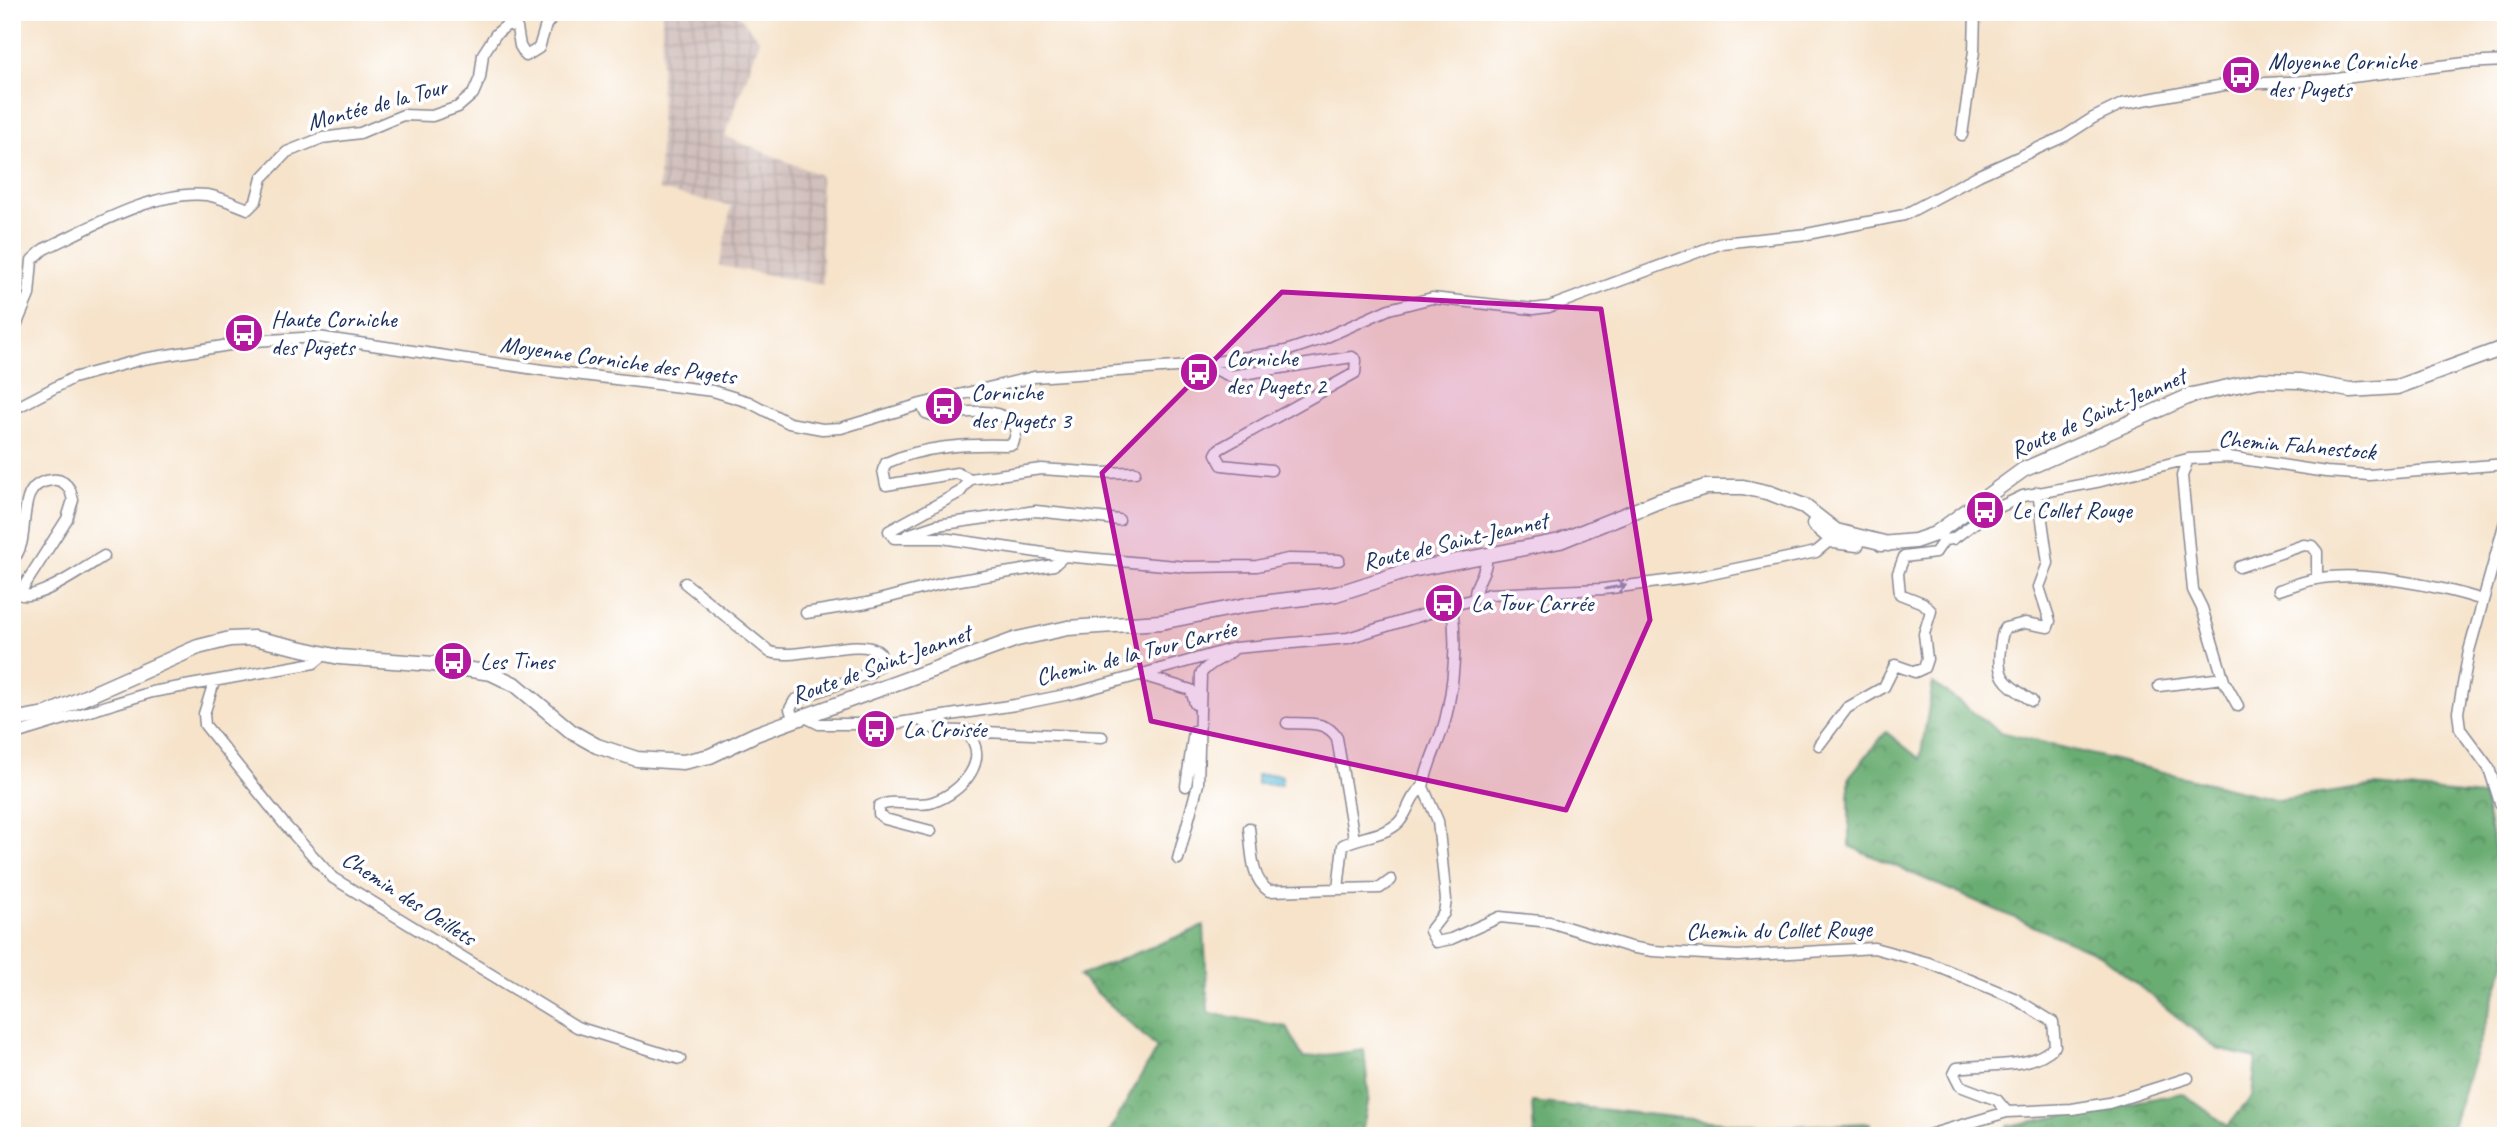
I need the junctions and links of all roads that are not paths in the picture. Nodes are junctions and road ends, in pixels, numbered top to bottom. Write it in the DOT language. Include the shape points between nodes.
graph roads {
  1 [pos="556,12"];
  2 [pos="1975,12"];
  3 [pos="2506,61"];
  4 [pos="1962,135"];
  5 [pos="12,335"];
  6 [pos="2506,347"];
  7 [pos="1214,363"];
  8 [pos="920,404"];
  9 [pos="12,410"];
  10 [pos="2188,459"];
  11 [pos="2506,464"];
  12 [pos="1271,470"];
  13 [pos="1135,472"];
  14 [pos="970,479"];
  15 [pos="2038,492"];
  16 [pos="2506,518"];
  17 [pos="1119,520"];
  18 [pos="1828,532"];
  19 [pos="1939,537"];
  20 [pos="902,538"];
  21 [pos="104,556"];
  22 [pos="1065,556"];
  23 [pos="1486,556"];
  24 [pos="12,560"];
  25 [pos="1339,560"];
  26 [pos="2239,567"];
  27 [pos="2317,578"];
  28 [pos="685,583"];
  29 [pos="2279,590"];
  30 [pos="1475,598"];
  31 [pos="2483,600"];
  32 [pos="1452,607"];
  33 [pos="806,613"];
  34 [pos="1234,648"];
  35 [pos="325,654"];
  36 [pos="1138,674"];
  37 [pos="2223,678"];
  38 [pos="214,682"];
  39 [pos="2158,686"];
  40 [pos="2032,701"];
  41 [pos="2238,706"];
  42 [pos="799,719"];
  43 [pos="12,720"];
  44 [pos="920,720"];
  45 [pos="1287,723"];
  46 [pos="966,732"];
  47 [pos="12,735"];
  48 [pos="1102,737"];
  49 [pos="1819,745"];
  50 [pos="1186,786"];
  51 [pos="1423,788"];
  52 [pos="2500,803"];
  53 [pos="1249,828"];
  54 [pos="931,831"];
  55 [pos="1354,839"];
  56 [pos="1178,859"];
  57 [pos="1391,880"];
  58 [pos="1338,889"];
  59 [pos="680,1059"];
  60 [pos="2188,1078"];
  61 [pos="2007,1112"];
  62 [pos="1925,1136"];
  1 -- 5 [label="street, Montée de la Tour" via="539,48 526,56 517,28 508,24 496,34 483,54 472,94 458,107 432,116 402,115 360,133 323,138 287,152 262,178 256,201 248,209 207,195 174,197 151,202 44,250 32,260 29,295"];
  2 -- 4 [label="street"];
  3 -- 7 [label="street, Moyenne Corniche des Pugets" via="2328,80 2224,85 2122,104 1904,215 1807,234 1722,243 1549,307 1439,298 1412,302 1299,348"];
  6 -- 19 [label="main road, Route de Saint-Jeannet" via="2397,387 2350,390 2260,380 2192,395 2023,470"];
  7 -- 8 [label="street, Moyenne Corniche des Pugets" via="1034,377"];
  7 -- 12 [label="street" via="1217,370 1230,376 1356,360 1355,373 1216,454 1222,465"];
  8 -- 9 [label="street, Moyenne Corniche des Pugets" via="841,428 806,429 713,391 318,337 254,341 143,359 73,378"];
  8 -- 14 [label="street" via="932,415 1006,417 1017,430 1016,439 1006,445 964,445 909,454 886,463 886,485 957,474"];
  10 -- 11 [label="street, Chemin Fahnestock" via="2229,457 2369,475"];
  10 -- 15 [label="street, Chemin Fahnestock"];
  10 -- 37 [label="street" via="2182,476 2193,590"];
  13 -- 14 [label="street" via="1041,469"];
  14 -- 20 [label="street" via="960,492 889,531 894,538"];
  15 -- 19 [label="street, Chemin Fahnestock" via="2007,502 1953,539"];
  15 -- 40 [label="street" via="2048,563 2039,587 2050,621 2048,626 2025,623 2005,628 1998,665 2001,677"];
  16 -- 31 [label="street"];
  17 -- 20 [label="street" via="1035,511 937,525"];
  18 -- 19 [label="main road, Route de Saint-Jeannet" via="1839,543 1888,544"];
  18 -- 23 [label="main road, Route de Saint-Jeannet" via="1792,503 1758,490 1706,487 1560,541"];
  30 -- 18 [label="street, Chemin de la Tour Carrée, one-way" via="1697,577 1816,552"];
  19 -- 49 [label="street, Chemin Fahnestock" via="1935,553 1903,557 1898,573 1900,594 1931,611 1924,634 1924,668 1915,672 1895,665 1884,687 1847,708"];
  20 -- 22 [label="street" via="942,538"];
  21 -- 24 [label="street" via="47,590 19,594 71,509 71,490 54,480 41,483 29,496 20,548"];
  22 -- 25 [label="street" via="1223,567 1288,559"];
  22 -- 33 [label="street" via="1054,565"];
  23 -- 30 [label="street"];
  23 -- 42 [label="main road, Route de Saint-Jeannet" via="1410,570 1321,597 1247,605 1161,622 1041,633"];
  26 -- 27 [label="street" via="2312,546 2317,552"];
  27 -- 29 [label="street"];
  27 -- 31 [label="street" via="2435,585"];
  28 -- 42 [label="street" via="770,652 787,656 863,646 880,653 881,664 870,673 795,700 790,709"];
  30 -- 32 [label="street, Chemin de la Tour Carrée"];
  31 -- 52 [label="street" via="2458,712 2460,729 2489,768"];
  32 -- 34 [label="street, Chemin de la Tour Carrée" via="1348,638"];
  32 -- 51 [label="street" via="1450,693"];
  34 -- 36 [label="street, Chemin de la Tour Carrée"];
  34 -- 56 [label="street" via="1201,674 1198,784"];
  35 -- 38 [label="street" via="319,662"];
  35 -- 42 [label="main road, Route de Saint-Jeannet" via="491,673 516,685 583,740 648,761 683,762 710,756"];
  35 -- 43 [label="main road, Route de Saint-Jeannet" via="262,638 220,641 47,714"];
  36 -- 44 [label="street, Chemin de la Tour Carrée" via="1056,697"];
  36 -- 50 [label="street" via="1191,690 1194,695"];
  37 -- 39 [label="street"];
  37 -- 41 [label="street"];
  38 -- 47 [label="street" via="152,692"];
  38 -- 59 [label="street, Chemin des Oeillets" via="205,725 333,878 578,1027"];
  42 -- 44 [label="street, Chemin de la Tour Carrée" via="819,724"];
  44 -- 46 [label="street" via="936,730"];
  45 -- 55 [label="street" via="1323,725 1337,738"];
  46 -- 48 [label="street"];
  46 -- 54 [label="street" via="973,739 975,756 966,783 920,806 879,806 885,819"];
  51 -- 55 [label="street" via="1410,799 1399,822 1388,830"];
  51 -- 61 [label="street, Chemin du Collet Rouge" via="1438,821 1446,901 1444,913 1430,931 1436,942 1500,917 1523,917 1653,951 1738,956 1874,948 1902,954 2014,998 2053,1022 2055,1046 2048,1053 2020,1063 1957,1068 1954,1074 1960,1086 1997,1100"];
  53 -- 58 [label="street" via="1261,886 1269,891"];
  55 -- 58 [label="street" via="1343,845"];
  57 -- 58 [label="street" via="1380,888"];
  60 -- 61 [label="street" via="2109,1103"];
  61 -- 62 [label="street"];
}
